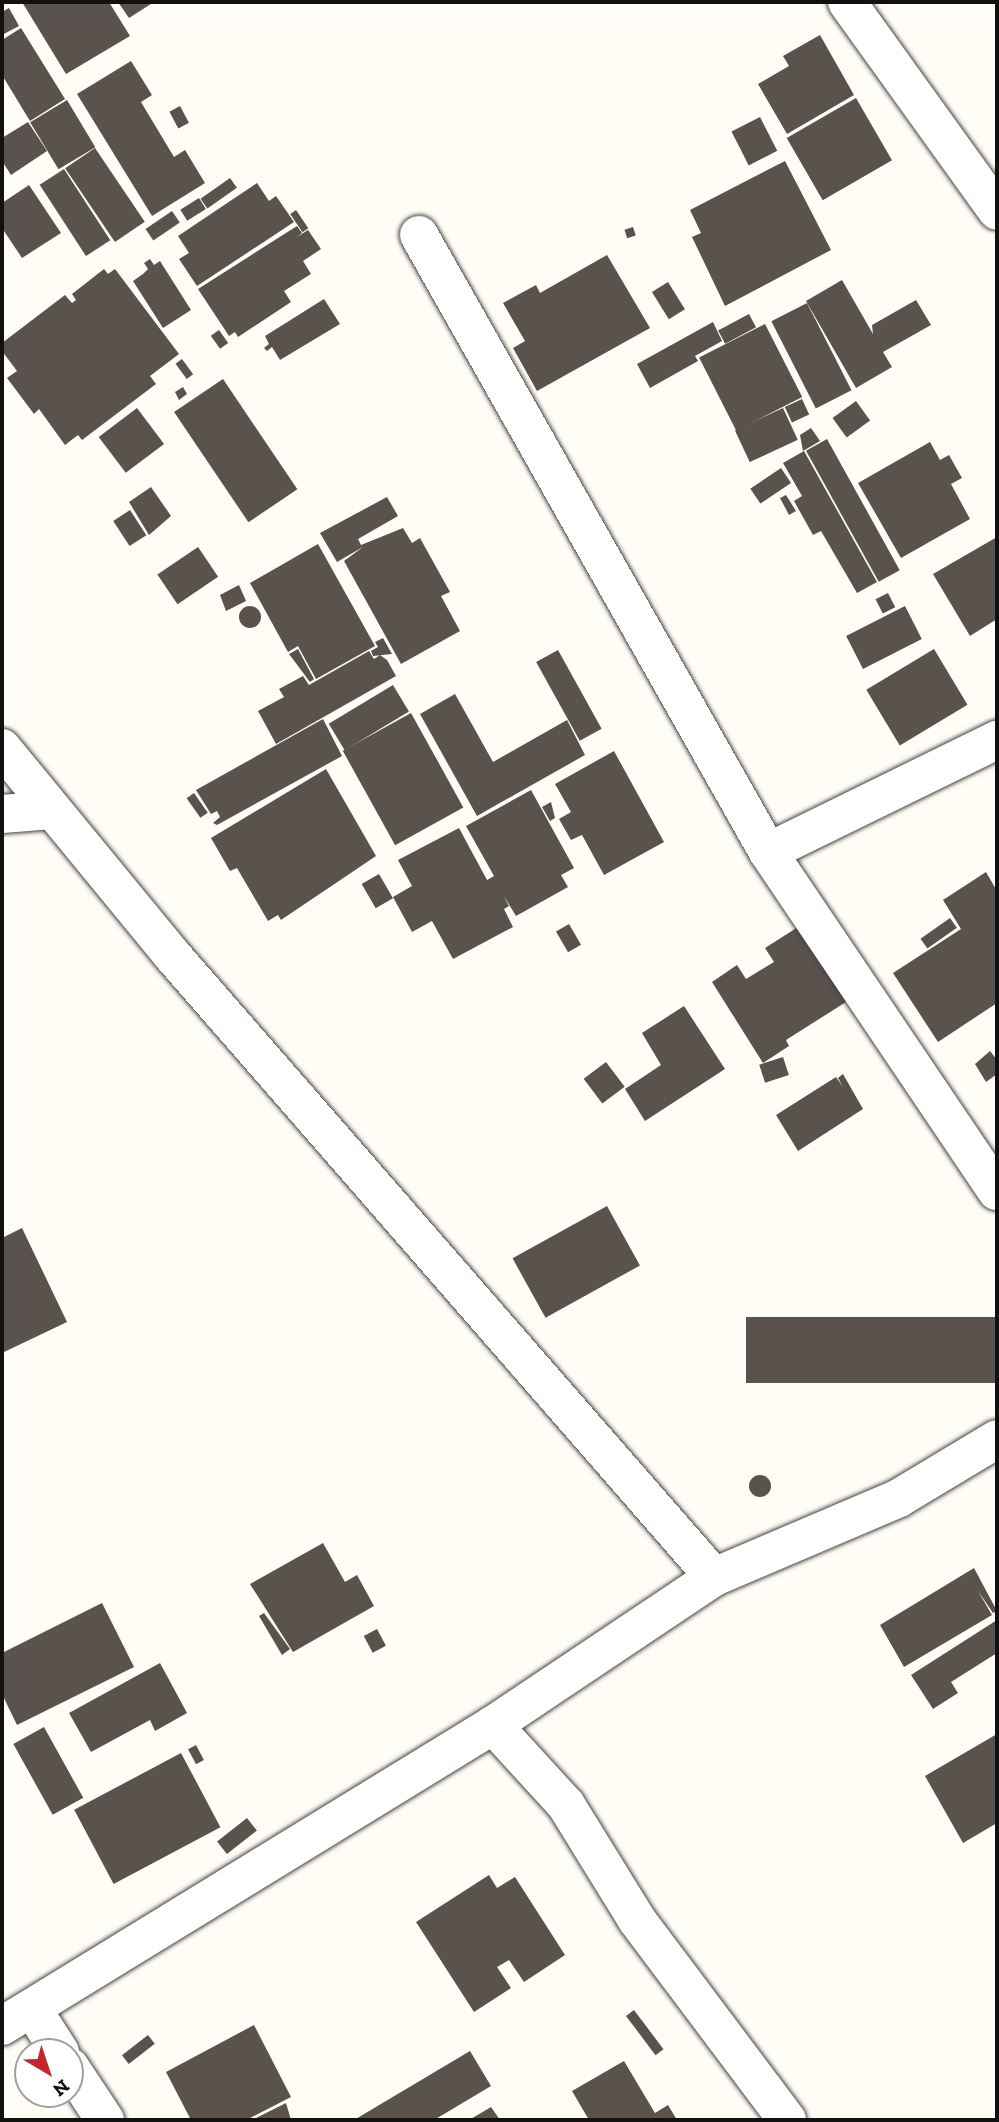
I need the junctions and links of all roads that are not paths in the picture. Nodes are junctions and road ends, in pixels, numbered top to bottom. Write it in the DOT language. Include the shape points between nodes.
graph roads {
  1 [pos="847,2"];
  2 [pos="997,211"];
  3 [pos="419,234"];
  4 [pos="997,740"];
  5 [pos="2,748"];
  6 [pos="52,810"];
  7 [pos="2,814"];
  8 [pos="768,852"];
  9 [pos="997,1191"];
  10 [pos="997,1439"];
  11 [pos="713,1577"];
  12 [pos="508,1715"];
  13 [pos="18,2018"];
  14 [pos="43,2038"];
  15 [pos="84,2088"];
  16 [pos="105,2120"];
  17 [pos="788,2120"];
  1 -- 2 [label="street"];
  3 -- 8 [label="street"];
  4 -- 8 [label="street"];
  5 -- 6 [label="street"];
  6 -- 7 [label="street"];
  6 -- 11 [label="street" via="172,956"];
  8 -- 9 [label="street"];
  10 -- 11 [label="street" via="899,1498"];
  11 -- 12 [label="street"];
  12 -- 13 [label="street"];
  12 -- 17 [label="street" via="637,1920"];
  13 -- 14 [label="street"];
  15 -- 16 [label="street"];
}
